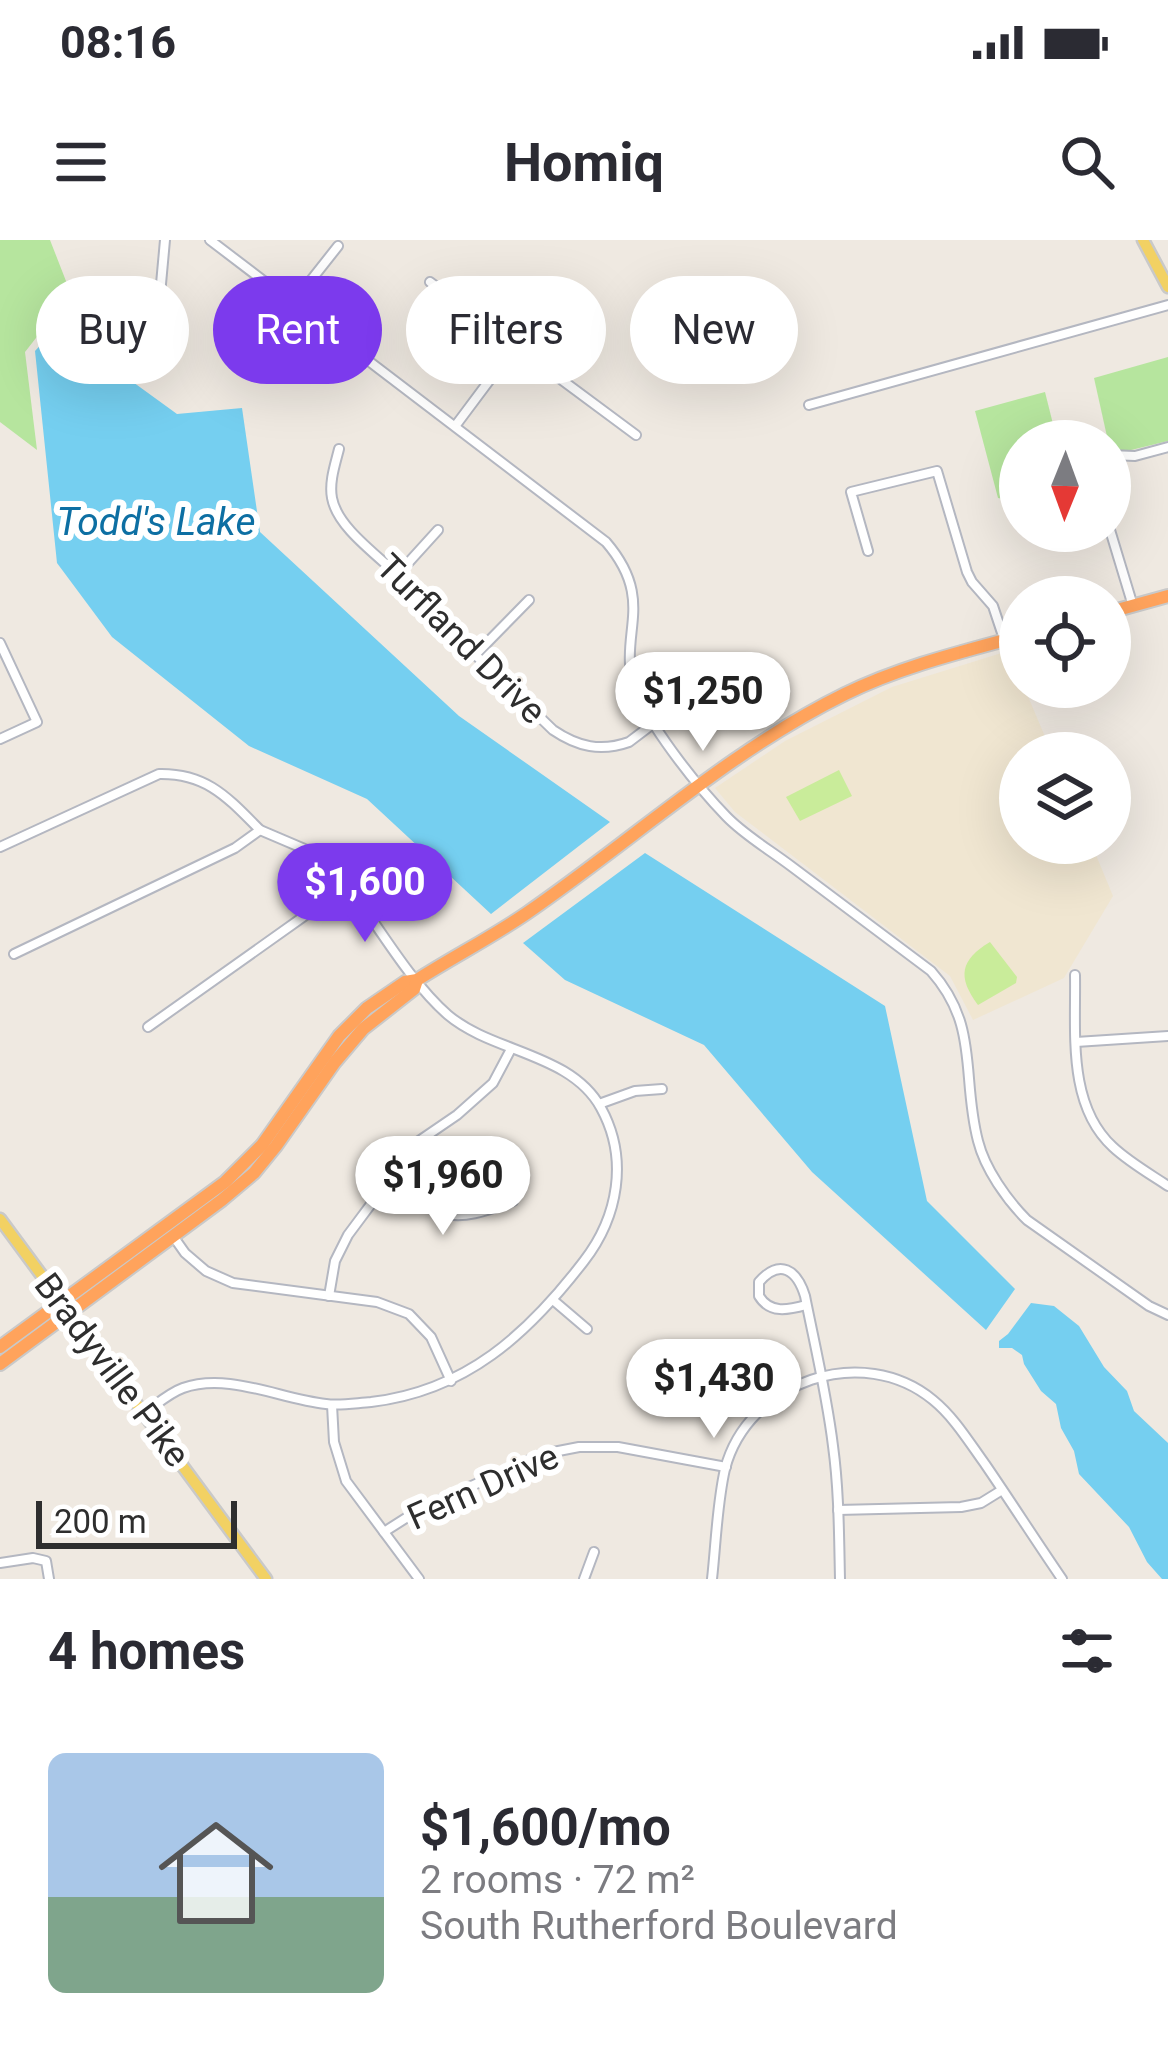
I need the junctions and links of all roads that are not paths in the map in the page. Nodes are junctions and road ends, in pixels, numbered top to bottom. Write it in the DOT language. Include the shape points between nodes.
graph roads {
  1 [pos="165,240"];
  2 [pos="210,240"];
  3 [pos="1144,240"];
  4 [pos="338,246"];
  5 [pos="162,276"];
  6 [pos="257,276"];
  7 [pos="314,276"];
  8 [pos="1168,287"];
  9 [pos="1168,305"];
  10 [pos="382,370"];
  11 [pos="486,384"];
  12 [pos="566,384"];
  13 [pos="809,405"];
  14 [pos="456,425"];
  15 [pos="636,435"];
  16 [pos="1168,447"];
  17 [pos="339,449"];
  18 [pos="1131,456"];
  19 [pos="438,530"];
  20 [pos="868,551"];
  21 [pos="1117,552"];
  22 [pos="399,573"];
  23 [pos="1168,596"];
  24 [pos="529,601"];
  25 [pos="1133,606"];
  26 [pos="999,623"];
  27 [pos="999,642"];
  28 [pos="0,644"];
  29 [pos="476,654"];
  30 [pos="724,670"];
  31 [pos="655,724"];
  32 [pos="0,739"];
  33 [pos="700,785"];
  34 [pos="260,830"];
  35 [pos="0,847"];
  36 [pos="348,885"];
  37 [pos="14,954"];
  38 [pos="1075,974"];
  39 [pos="417,980"];
  40 [pos="148,1027"];
  41 [pos="1168,1036"];
  42 [pos="1076,1042"];
  43 [pos="511,1048"];
  44 [pos="662,1089"];
  45 [pos="599,1104"];
  46 [pos="388,1180"];
  47 [pos="1168,1186"];
  48 [pos="512,1201"];
  49 [pos="0,1219"];
  50 [pos="169,1231"];
  51 [pos="329,1296"];
  52 [pos="553,1300"];
  53 [pos="806,1305"];
  54 [pos="65,1307"];
  55 [pos="1168,1315"];
  56 [pos="587,1329"];
  57 [pos="0,1348"];
  58 [pos="0,1364"];
  59 [pos="821,1375"];
  60 [pos="451,1381"];
  61 [pos="332,1406"];
  62 [pos="144,1413"];
  63 [pos="726,1467"];
  64 [pos="1002,1490"];
  65 [pos="838,1510"];
  66 [pos="384,1532"];
  67 [pos="594,1552"];
  68 [pos="0,1563"];
  69 [pos="49,1579"];
  70 [pos="266,1579"];
  71 [pos="418,1579"];
  72 [pos="584,1579"];
  73 [pos="712,1579"];
  74 [pos="840,1579"];
  75 [pos="1062,1579"];
  1 -- 5 [label="street"];
  2 -- 6 [label="street"];
  3 -- 8 [label="main road"];
  4 -- 7 [label="street"];
  9 -- 13 [label="street"];
  10 -- 14 [label="street"];
  11 -- 14 [label="street"];
  12 -- 15 [label="street"];
  14 -- 31 [label="street" via="621,559 634,593 633,679"];
  16 -- 18 [label="street"];
  17 -- 22 [label="street, Turfland Drive" via="331,485 338,517"];
  19 -- 22 [label="street"];
  20 -- 26 [label="street" via="851,491 937,470 972,582"];
  21 -- 25 [label="street"];
  22 -- 29 [label="street, Turfland Drive"];
  23 -- 25 [label="highway"];
  24 -- 29 [label="street"];
  27 -- 33 [label="highway" via="849,692"];
  28 -- 32 [label="street" via="37,722"];
  29 -- 31 [label="street, Turfland Drive" via="553,730 582,746 616,747"];
  30 -- 31 [label="street, Turfland Drive"];
  31 -- 33 [label="street"];
  33 -- 39 [label="highway" via="524,915"];
  33 -- 55 [label="street" via="728,819 931,971 964,1029 976,1137 1016,1208"];
  34 -- 35 [label="street" via="201,780 159,774"];
  34 -- 36 [label="street" via="321,856"];
  34 -- 37 [label="street"];
  36 -- 39 [label="street"];
  36 -- 40 [label="street"];
  38 -- 42 [label="street"];
  39 -- 43 [label="street" via="450,1016"];
  39 -- 50 [label="highway" via="363,1029 254,1173"];
  41 -- 42 [label="street"];
  42 -- 47 [label="street" via="1081,1096 1097,1128"];
  43 -- 45 [label="street" via="576,1081"];
  43 -- 46 [label="street" via="493,1083 416,1142"];
  44 -- 45 [label="street"];
  45 -- 52 [label="street" via="619,1164 613,1208"];
  46 -- 48 [label="street" via="448,1216"];
  46 -- 51 [label="street" via="348,1234"];
  49 -- 54 [label="main road, Bradyville Pike"];
  50 -- 51 [label="street" via="206,1271 233,1282"];
  50 -- 54 [label="highway"];
  51 -- 60 [label="street" via="410,1314"];
  52 -- 56 [label="street"];
  52 -- 60 [label="street" via="489,1359"];
  53 -- 53 [label="street" via="768,1306 759,1282 773,1270 789,1271"];
  53 -- 59 [label="street"];
  54 -- 57 [label="highway"];
  54 -- 58 [label="highway"];
  54 -- 62 [label="main road, Bradyville Pike"];
  59 -- 63 [label="street" via="774,1397 743,1431"];
  59 -- 64 [label="street" via="883,1375 924,1393"];
  59 -- 65 [label="street"];
  60 -- 61 [label="street" via="419,1394"];
  61 -- 62 [label="street" via="214,1383 182,1388"];
  61 -- 66 [label="street" via="346,1481"];
  62 -- 70 [label="main road, Bradyville Pike"];
  63 -- 66 [label="street, Fern Drive" via="579,1447 543,1454"];
  63 -- 73 [label="street"];
  64 -- 65 [label="street" via="961,1508"];
  64 -- 75 [label="street"];
  65 -- 74 [label="street"];
  66 -- 71 [label="street"];
  67 -- 72 [label="street"];
  68 -- 69 [label="street" via="46,1561"];
}
